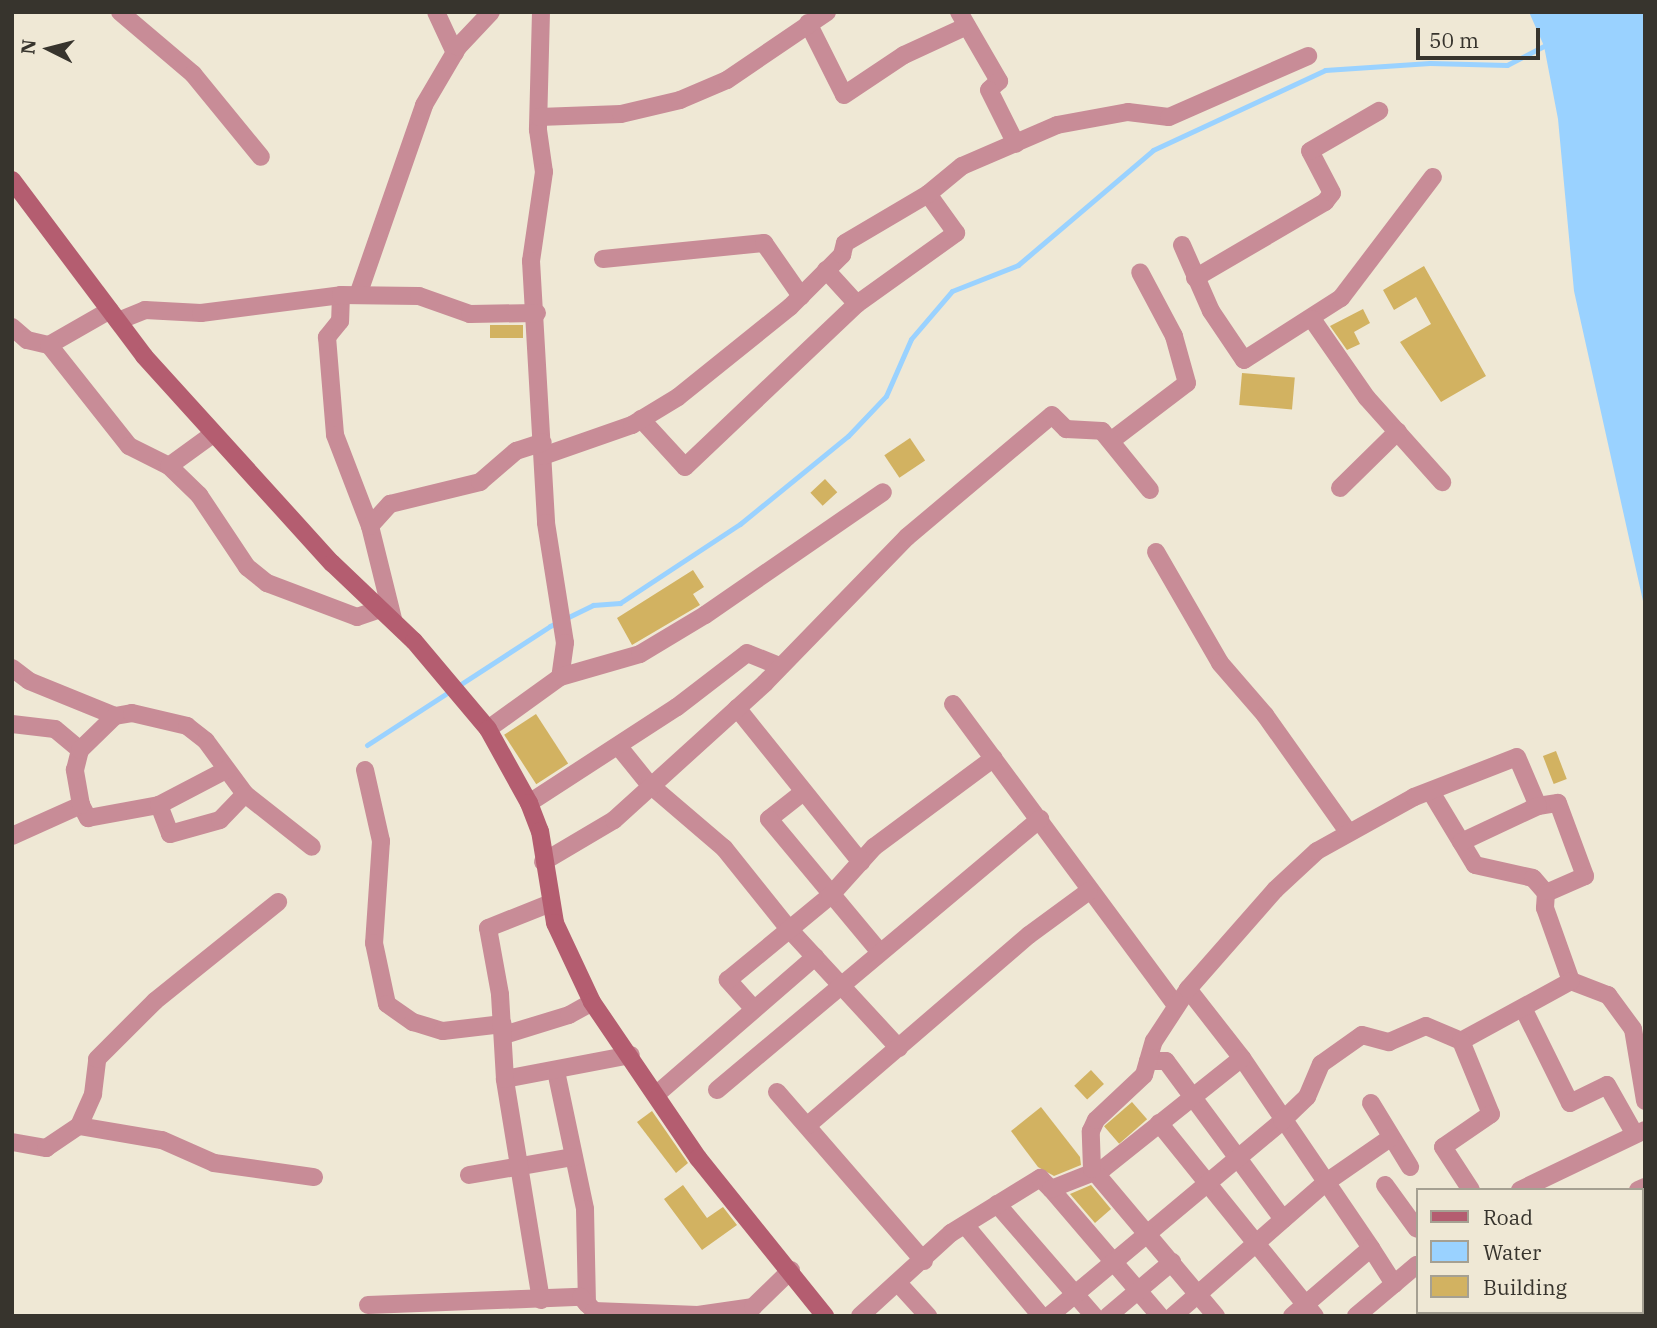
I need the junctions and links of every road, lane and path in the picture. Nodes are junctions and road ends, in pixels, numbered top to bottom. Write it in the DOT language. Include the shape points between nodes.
graph roads {
  1 [pos="120,12"];
  2 [pos="436,12"];
  3 [pos="491,12"];
  4 [pos="541,12"];
  5 [pos="827,12"];
  6 [pos="963,19"];
  7 [pos="808,23"];
  8 [pos="455,52"];
  9 [pos="1308,56"];
  10 [pos="1379,111"];
  11 [pos="539,117"];
  12 [pos="1016,144"];
  13 [pos="261,157"];
  14 [pos="1433,177"];
  15 [pos="12,180"];
  16 [pos="929,194"];
  17 [pos="1182,245"];
  18 [pos="603,259"];
  19 [pos="827,270"];
  20 [pos="1140,272"];
  21 [pos="1195,278"];
  22 [pos="350,295"];
  23 [pos="801,296"];
  24 [pos="857,304"];
  25 [pos="537,313"];
  26 [pos="114,316"];
  27 [pos="1312,319"];
  28 [pos="12,327"];
  29 [pos="49,345"];
  30 [pos="641,419"];
  31 [pos="1398,431"];
  32 [pos="213,434"];
  33 [pos="1112,440"];
  34 [pos="543,449"];
  35 [pos="169,466"];
  36 [pos="1442,482"];
  37 [pos="1340,488"];
  38 [pos="1150,490"];
  39 [pos="883,492"];
  40 [pos="370,526"];
  41 [pos="1156,552"];
  42 [pos="380,608"];
  43 [pos="394,623"];
  44 [pos="780,666"];
  45 [pos="12,667"];
  46 [pos="560,677"];
  47 [pos="953,704"];
  48 [pos="737,708"];
  49 [pos="115,716"];
  50 [pos="12,724"];
  51 [pos="488,729"];
  52 [pos="619,747"];
  53 [pos="80,750"];
  54 [pos="994,758"];
  55 [pos="226,770"];
  56 [pos="365,770"];
  57 [pos="649,784"];
  58 [pos="1431,792"];
  59 [pos="802,793"];
  60 [pos="245,794"];
  61 [pos="529,803"];
  62 [pos="81,805"];
  63 [pos="159,805"];
  64 [pos="1538,806"];
  65 [pos="1040,820"];
  66 [pos="1348,832"];
  67 [pos="12,836"];
  68 [pos="1461,842"];
  69 [pos="312,847"];
  70 [pos="543,862"];
  71 [pos="861,862"];
  72 [pos="1089,891"];
  73 [pos="1546,893"];
  74 [pos="830,896"];
  75 [pos="278,902"];
  76 [pos="551,903"];
  77 [pos="789,929"];
  78 [pos="880,952"];
  79 [pos="815,957"];
  80 [pos="1571,981"];
  81 [pos="841,986"];
  82 [pos="1188,989"];
  83 [pos="592,1002"];
  84 [pos="1176,1005"];
  85 [pos="1523,1007"];
  86 [pos="753,1008"];
  87 [pos="503,1030"];
  88 [pos="1461,1041"];
  89 [pos="899,1048"];
  90 [pos="631,1055"];
  91 [pos="1242,1058"];
  92 [pos="1148,1061"];
  93 [pos="556,1072"];
  94 [pos="505,1079"];
  95 [pos="717,1090"];
  96 [pos="777,1092"];
  97 [pos="657,1093"];
  98 [pos="1191,1098"];
  99 [pos="1645,1101"];
  100 [pos="1371,1102"];
  101 [pos="1282,1121"];
  102 [pos="1159,1124"];
  103 [pos="808,1125"];
  104 [pos="79,1126"];
  105 [pos="1639,1130"];
  106 [pos="1390,1138"];
  107 [pos="12,1142"];
  108 [pos="573,1157"];
  109 [pos="1236,1160"];
  110 [pos="519,1166"];
  111 [pos="1410,1167"];
  112 [pos="1092,1169"];
  113 [pos="469,1175"];
  114 [pos="314,1177"];
  115 [pos="1209,1182"];
  116 [pos="1325,1183"];
  117 [pos="1385,1185"];
  118 [pos="1470,1188"];
  119 [pos="1524,1188"];
  120 [pos="1051,1189"];
  121 [pos="997,1204"];
  122 [pos="1283,1219"];
  123 [pos="965,1225"];
  124 [pos="1416,1228"];
  125 [pos="1147,1232"];
  126 [pos="1255,1243"];
  127 [pos="1371,1248"];
  128 [pos="924,1261"];
  129 [pos="1172,1262"];
  130 [pos="1114,1263"];
  131 [pos="1416,1266"];
  132 [pos="791,1270"];
  133 [pos="898,1283"];
  134 [pos="1394,1284"];
  135 [pos="1138,1290"];
  136 [pos="1197,1293"];
  137 [pos="1074,1295"];
  138 [pos="541,1300"];
  139 [pos="587,1304"];
  140 [pos="368,1305"];
  141 [pos="1304,1312"];
  142 [pos="1358,1315"];
  143 [pos="825,1316"];
  144 [pos="860,1316"];
  145 [pos="928,1316"];
  146 [pos="1041,1316"];
  147 [pos="1049,1316"];
  148 [pos="1094,1316"];
  149 [pos="1108,1316"];
  150 [pos="1160,1316"];
  151 [pos="1172,1316"];
  152 [pos="1216,1316"];
  1 -- 13 [label="street" via="193,74"];
  2 -- 8 [label="street"];
  3 -- 8 [label="street"];
  4 -- 11 [label="street"];
  5 -- 7 [label="street"];
  6 -- 7 [label="street" via="844,94"];
  6 -- 12 [label="street" via="999,81 989,90"];
  7 -- 11 [label="street" via="727,80 680,100 621,114"];
  8 -- 22 [label="street" via="424,105"];
  9 -- 12 [label="street" via="1169,117 1128,112 1086,119"];
  10 -- 21 [label="street" via="1310,151 1332,192 1325,202"];
  11 -- 25 [label="street" via="544,172 531,261"];
  12 -- 16 [label="street" via="962,166"];
  14 -- 27 [label="street" via="1340,298"];
  15 -- 26 [label="street"];
  16 -- 19 [label="street" via="845,243"];
  16 -- 24 [label="street" via="956,233"];
  17 -- 21 [label="street"];
  18 -- 23 [label="street" via="764,243"];
  19 -- 23 [label="street"];
  19 -- 24 [label="street"];
  20 -- 33 [label="street" via="1174,336 1188,383"];
  21 -- 27 [label="street" via="1244,360"];
  22 -- 25 [label="street" via="419,296 470,314"];
  22 -- 26 [label="street" via="201,313 145,310"];
  22 -- 40 [label="street" via="340,321 327,337 333,423"];
  23 -- 30 [label="street" via="678,397"];
  24 -- 30 [label="street" via="685,467"];
  25 -- 34 [label="street"];
  26 -- 29 [label="street"];
  26 -- 32 [label="street"];
  27 -- 31 [label="street" via="1359,389"];
  28 -- 29 [label="street" via="27,340"];
  29 -- 35 [label="street" via="129,446"];
  30 -- 34 [label="street"];
  31 -- 36 [label="street"];
  31 -- 37 [label="street"];
  32 -- 35 [label="street"];
  32 -- 42 [label="street"];
  33 -- 38 [label="street"];
  33 -- 44 [label="street" via="1102,431 1066,429 1052,415 907,537"];
  34 -- 40 [label="street" via="516,451 480,482 390,504"];
  34 -- 46 [label="street" via="546,523 565,643"];
  35 -- 42 [label="street" via="198,495 247,567 267,583 357,617"];
  39 -- 46 [label="street" via="815,544 640,654"];
  40 -- 43 [label="street"];
  41 -- 66 [label="street" via="1220,663 1265,715"];
  42 -- 43 [label="street"];
  43 -- 51 [label="street"];
  44 -- 48 [label="street"];
  44 -- 52 [label="street" via="747,653"];
  45 -- 49 [label="street" via="29,681"];
  46 -- 51 [label="street"];
  47 -- 54 [label="street"];
  48 -- 57 [label="street"];
  48 -- 59 [label="street"];
  49 -- 53 [label="street"];
  49 -- 55 [label="street" via="132,713 187,726 206,741"];
  50 -- 53 [label="street" via="55,729"];
  51 -- 61 [label="street"];
  52 -- 57 [label="street"];
  52 -- 61 [label="street"];
  53 -- 62 [label="street" via="75,770"];
  54 -- 65 [label="street"];
  54 -- 71 [label="street"];
  55 -- 60 [label="street"];
  55 -- 63 [label="street"];
  56 -- 87 [label="street" via="381,841 373,943 387,1004 413,1023 443,1031"];
  57 -- 70 [label="street" via="614,820"];
  57 -- 77 [label="street" via="724,848"];
  58 -- 64 [label="street" via="1517,757"];
  58 -- 66 [label="street"];
  58 -- 68 [label="street"];
  59 -- 71 [label="street"];
  59 -- 74 [label="street" via="769,819"];
  60 -- 63 [label="street" via="220,820 170,834"];
  60 -- 69 [label="street"];
  61 -- 70 [label="street"];
  62 -- 63 [label="street" via="88,818"];
  62 -- 67 [label="street"];
  64 -- 68 [label="street"];
  64 -- 73 [label="street" via="1558,803 1585,876"];
  65 -- 72 [label="street"];
  65 -- 78 [label="street"];
  66 -- 82 [label="street" via="1275,890"];
  68 -- 73 [label="street" via="1475,865 1533,878"];
  70 -- 76 [label="street"];
  71 -- 74 [label="street"];
  72 -- 84 [label="street"];
  72 -- 89 [label="street" via="1029,935"];
  73 -- 80 [label="street" via="1545,908"];
  74 -- 77 [label="street"];
  74 -- 78 [label="street"];
  75 -- 104 [label="street" via="155,1001 97,1059 93,1094"];
  76 -- 83 [label="street" via="562,944"];
  76 -- 87 [label="street" via="488,928"];
  77 -- 79 [label="street"];
  77 -- 86 [label="street" via="728,980"];
  78 -- 81 [label="street"];
  79 -- 81 [label="street"];
  79 -- 86 [label="street"];
  80 -- 85 [label="street"];
  80 -- 99 [label="street" via="1608,995 1633,1029"];
  81 -- 89 [label="street"];
  81 -- 95 [label="street"];
  82 -- 84 [label="street"];
  82 -- 91 [label="street"];
  83 -- 87 [label="street" via="569,1015"];
  83 -- 90 [label="street"];
  84 -- 92 [label="street"];
  85 -- 88 [label="street"];
  85 -- 105 [label="street" via="1570,1103 1607,1085"];
  86 -- 97 [label="street"];
  87 -- 94 [label="street"];
  88 -- 101 [label="street" via="1426,1026 1389,1042 1362,1035 1321,1064 1307,1097"];
  88 -- 118 [label="street" via="1491,1114 1443,1147"];
  89 -- 103 [label="street"];
  90 -- 93 [label="street"];
  90 -- 97 [label="street"];
  91 -- 98 [label="street"];
  91 -- 101 [label="street"];
  92 -- 98 [label="street" via="1166,1061"];
  92 -- 112 [label="street" via="1144,1075 1096,1120 1091,1131"];
  93 -- 94 [label="street"];
  93 -- 108 [label="street"];
  94 -- 110 [label="street"];
  96 -- 103 [label="street"];
  97 -- 132 [label="street" via="698,1158"];
  98 -- 102 [label="street"];
  98 -- 109 [label="street"];
  100 -- 106 [label="street"];
  101 -- 109 [label="street"];
  101 -- 116 [label="street"];
  102 -- 112 [label="street" via="1104,1168"];
  102 -- 115 [label="street"];
  103 -- 128 [label="street"];
  104 -- 107 [label="street" via="46,1148"];
  104 -- 114 [label="street" via="162,1140 214,1163"];
  105 -- 119 [label="street"];
  106 -- 111 [label="street"];
  106 -- 116 [label="street"];
  108 -- 110 [label="street"];
  108 -- 139 [label="street" via="585,1209"];
  109 -- 115 [label="street"];
  109 -- 122 [label="street"];
  110 -- 113 [label="street"];
  110 -- 138 [label="street"];
  112 -- 120 [label="street"];
  112 -- 125 [label="street"];
  115 -- 125 [label="street"];
  115 -- 126 [label="street"];
  116 -- 122 [label="street"];
  116 -- 127 [label="street"];
  117 -- 124 [label="street"];
  120 -- 121 [label="street" via="1040,1178"];
  120 -- 130 [label="street"];
  121 -- 123 [label="street"];
  121 -- 137 [label="street"];
  122 -- 126 [label="street"];
  123 -- 128 [label="street"];
  123 -- 146 [label="street"];
  125 -- 129 [label="street"];
  125 -- 130 [label="street"];
  126 -- 136 [label="street"];
  126 -- 141 [label="street"];
  127 -- 134 [label="street"];
  127 -- 141 [label="street"];
  128 -- 133 [label="street"];
  129 -- 135 [label="street"];
  129 -- 136 [label="street"];
  130 -- 135 [label="street"];
  130 -- 137 [label="street"];
  131 -- 134 [label="street"];
  132 -- 139 [label="street" via="753,1307 698,1315 594,1311"];
  132 -- 143 [label="street"];
  133 -- 144 [label="street"];
  133 -- 145 [label="street"];
  134 -- 142 [label="street"];
  135 -- 149 [label="street"];
  135 -- 150 [label="street"];
  136 -- 151 [label="street"];
  136 -- 152 [label="street"];
  137 -- 147 [label="street"];
  137 -- 148 [label="street"];
  138 -- 139 [label="street" via="581,1297"];
  138 -- 140 [label="street"];
}
